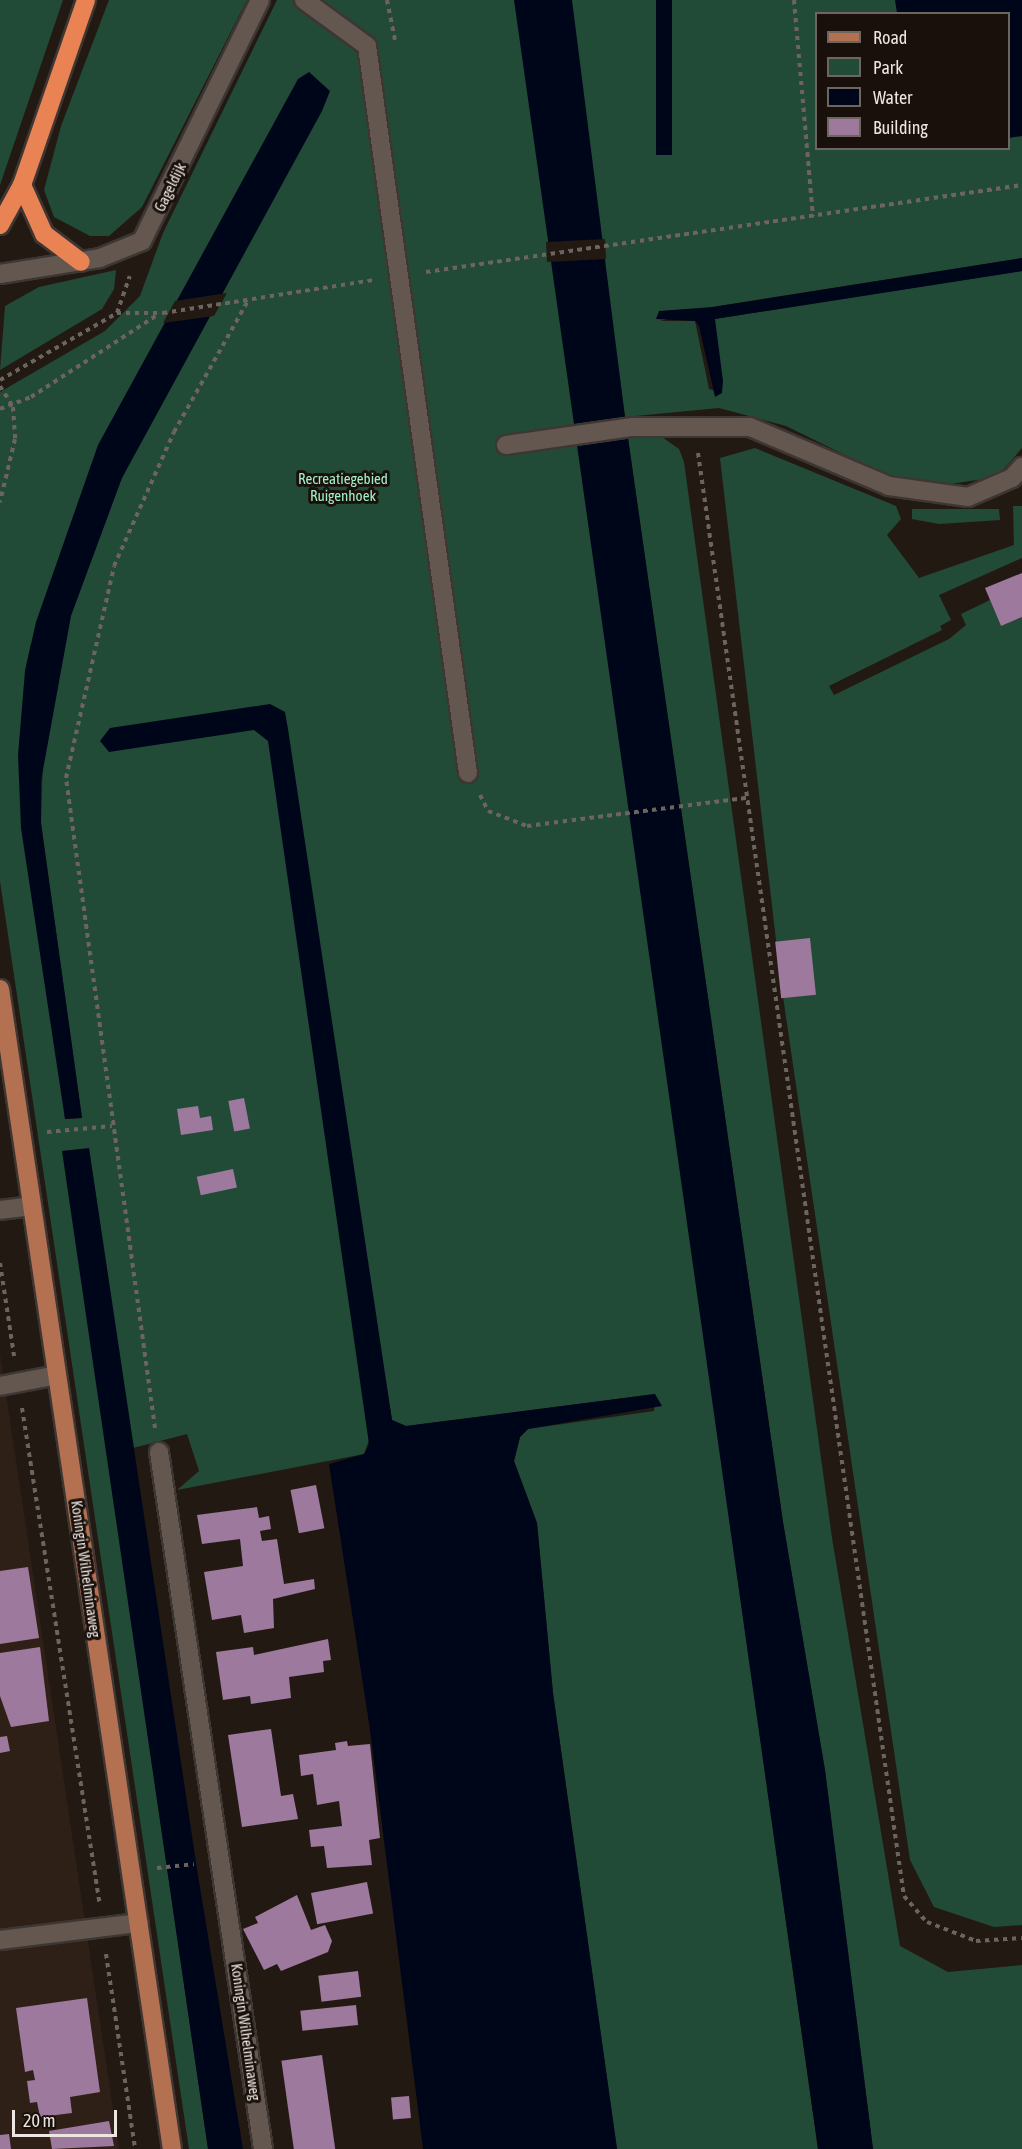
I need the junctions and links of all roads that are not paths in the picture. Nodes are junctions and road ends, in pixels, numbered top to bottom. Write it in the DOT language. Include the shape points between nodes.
graph roads {
  1 [pos="86,0"];
  2 [pos="260,0"];
  3 [pos="304,0"];
  4 [pos="22,185"];
  5 [pos="0,225"];
  6 [pos="81,262"];
  7 [pos="0,274"];
  8 [pos="506,445"];
  9 [pos="1022,467"];
  10 [pos="468,773"];
  11 [pos="0,989"];
  12 [pos="32,1206"];
  13 [pos="0,1210"];
  14 [pos="57,1375"];
  15 [pos="9,1383"];
  16 [pos="159,1452"];
  17 [pos="139,1923"];
  18 [pos="0,1940"];
  19 [pos="172,2149"];
  20 [pos="263,2149"];
  1 -- 4 [label="highway"];
  2 -- 6 [label="street, Gageldijk" via="142,241"];
  3 -- 10 [label="street" via="355,33 367,46"];
  4 -- 5 [label="highway"];
  4 -- 6 [label="highway" via="44,234"];
  6 -- 7 [label="street, Gageldijk"];
  8 -- 9 [label="street" via="633,427 750,427 889,486 968,497 1012,478"];
  11 -- 12 [label="main road, Koningin Wilhelminaweg"];
  12 -- 13 [label="street"];
  12 -- 14 [label="main road, Koningin Wilhelminaweg"];
  14 -- 15 [label="street"];
  14 -- 17 [label="main road, Koningin Wilhelminaweg"];
  16 -- 20 [label="street, Koningin Wilhelminaweg"];
  17 -- 18 [label="street"];
  17 -- 19 [label="main road, Koningin Wilhelminaweg"];
}
